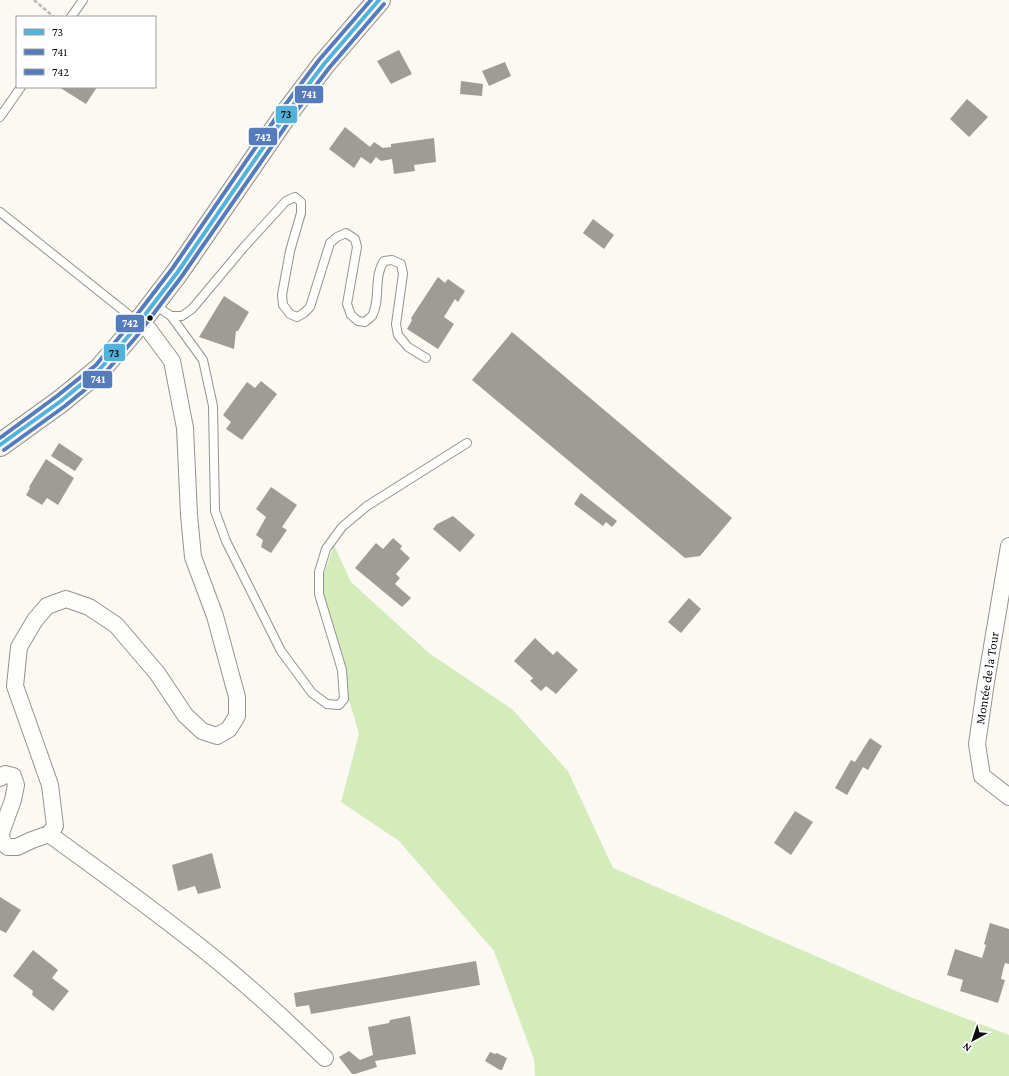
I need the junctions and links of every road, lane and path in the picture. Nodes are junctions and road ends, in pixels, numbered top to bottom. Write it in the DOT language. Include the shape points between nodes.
graph roads {
  1 [pos="34,0"];
  2 [pos="83,0"];
  3 [pos="379,0"];
  4 [pos="53,16"];
  5 [pos="72,16"];
  6 [pos="20,88"];
  7 [pos="0,117"];
  8 [pos="0,212"];
  9 [pos="163,310"];
  10 [pos="139,323"];
  11 [pos="426,358"];
  12 [pos="467,443"];
  13 [pos="0,445"];
  14 [pos="1009,546"];
  15 [pos="0,778"];
  16 [pos="1009,797"];
  17 [pos="49,834"];
  18 [pos="325,1058"];
  1 -- 4 [label="path"];
  2 -- 5 [label="lane"];
  3 -- 9 [label="main road" via="324,64 287,113"];
  6 -- 7 [label="lane"];
  8 -- 10 [label="lane"];
  9 -- 10 [label="main road"];
  9 -- 11 [label="lane" via="182,316 192,309 286,201 295,197 301,202 301,213 290,251 282,294 283,305 290,314 297,317 310,306 330,243 346,233 355,239 356,247 348,304 351,315 358,321 365,322 372,316 379,268 384,260 401,264 404,274 396,324 398,335 408,347"];
  9 -- 12 [label="lane" via="203,360 213,406 215,511 226,541 281,651 312,693 327,704 339,705 344,699 342,670 319,594 318,572 326,549 342,527 367,506"];
  10 -- 13 [label="main road" via="100,369"];
  10 -- 17 [label="street" via="149,330 172,361 185,428 193,557 215,616 237,697 237,716 229,729 217,736 202,731 185,715 157,673 116,625 89,607 66,599 47,606 35,620 19,647 15,686 50,785 55,826"];
  14 -- 16 [label="street, Montée de la Tour" via="977,744 982,776"];
  15 -- 17 [label="street" via="5,774 13,776 16,785 1,833 2,842 8,847 17,847"];
  17 -- 18 [label="street" via="226,968"];
}
